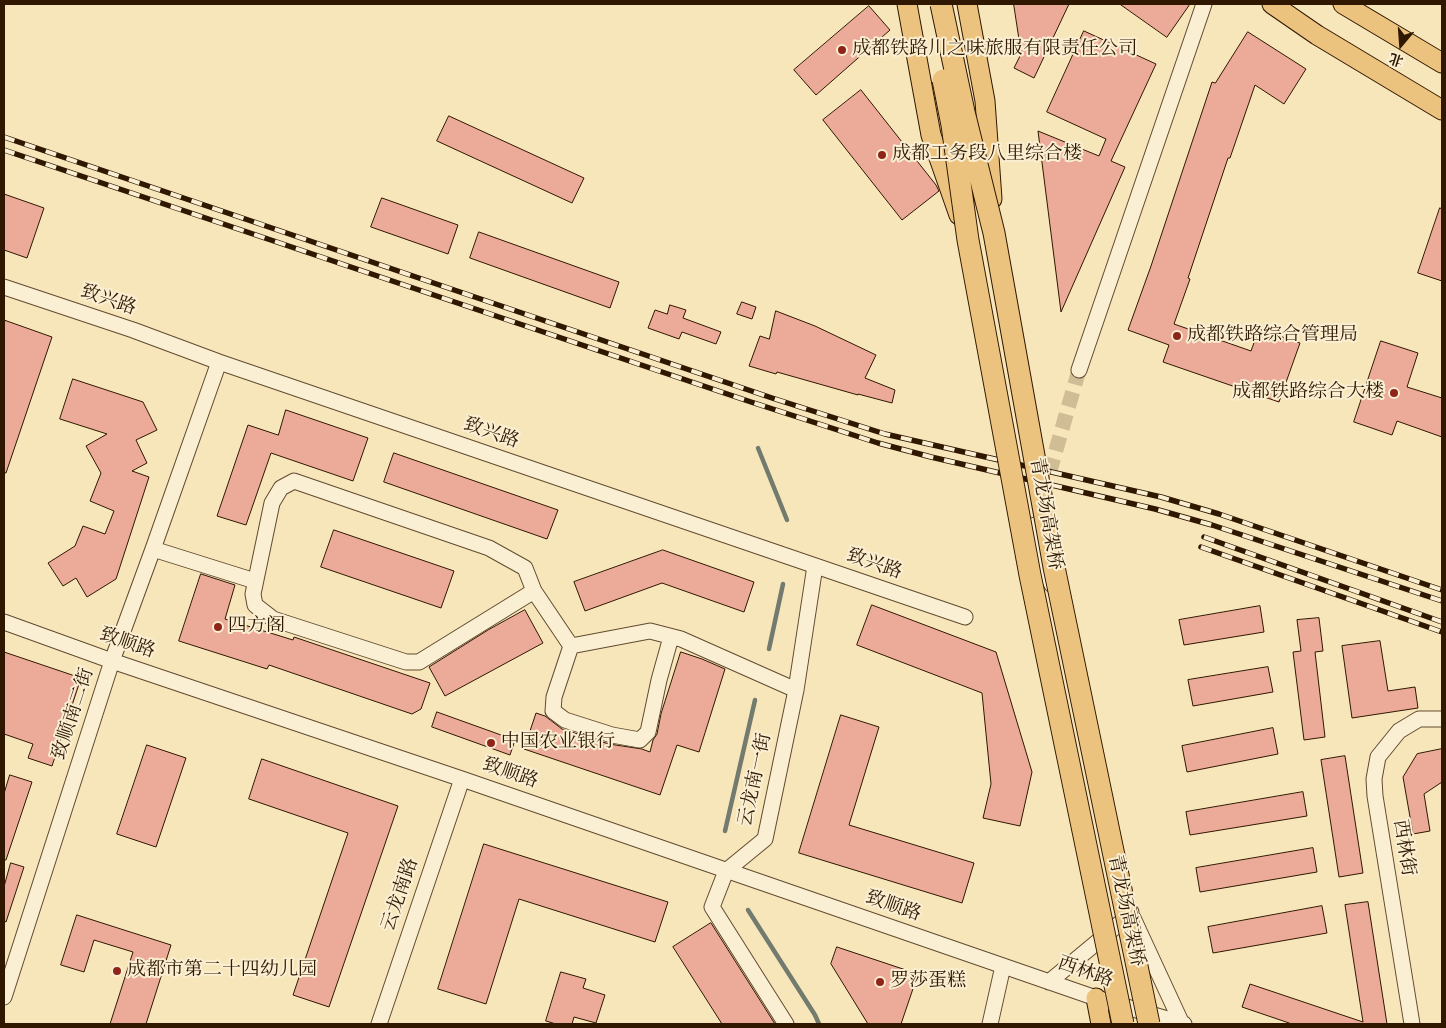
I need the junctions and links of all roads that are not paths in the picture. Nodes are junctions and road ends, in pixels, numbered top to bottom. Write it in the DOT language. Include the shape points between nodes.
graph roads {
  1 [pos="907,4"];
  2 [pos="927,4"];
  3 [pos="941,4"];
  4 [pos="967,4"];
  5 [pos="1204,4"];
  6 [pos="1272,4"];
  7 [pos="1343,4"];
  8 [pos="1442,63"];
  9 [pos="1442,110"];
  10 [pos="994,232"];
  11 [pos="968,240"];
  12 [pos="4,287"];
  13 [pos="219,362"];
  14 [pos="1079,370"];
  15 [pos="1035,525"];
  16 [pos="153,549"];
  17 [pos="815,566"];
  18 [pos="255,581"];
  19 [pos="534,591"];
  20 [pos="965,617"];
  21 [pos="4,622"];
  22 [pos="671,636"];
  23 [pos="571,646"];
  24 [pos="112,660"];
  25 [pos="796,690"];
  26 [pos="1442,719"];
  27 [pos="462,779"];
  28 [pos="726,871"];
  29 [pos="1131,914"];
  30 [pos="1003,966"];
  31 [pos="1050,982"];
  32 [pos="4,997"];
  33 [pos="1096,998"];
  34 [pos="379,1024"];
  35 [pos="786,1024"];
  36 [pos="990,1024"];
  37 [pos="1100,1024"];
  38 [pos="1123,1024"];
  39 [pos="1149,1024"];
  40 [pos="1183,1024"];
  41 [pos="1412,1024"];
  1 -- 11 [label="main road, bridge" via="931,135"];
  2 -- 11 [label="highway, 青龙场高架桥, bridge" via="952,125"];
  3 -- 10 [label="highway, 青龙场高架桥, bridge"];
  4 -- 10 [label="main road, bridge" via="985,101"];
  5 -- 14 [label="street"];
  6 -- 9 [label="main road"];
  7 -- 8 [label="main road"];
  10 -- 39 [label="highway, 青龙场高架桥, bridge" via="1054,567"];
  11 -- 38 [label="highway, 青龙场高架桥, bridge" via="1030,575"];
  12 -- 13 [label="street, 致兴路"];
  13 -- 16 [label="street, 致顺南二街"];
  13 -- 17 [label="street, 致兴路"];
  15 -- 29 [label="street" via="1038,557 1068,617"];
  16 -- 18 [label="street"];
  16 -- 24 [label="street, 致顺南二街"];
  17 -- 20 [label="street, 致兴路"];
  17 -- 25 [label="street, 云龙南一街"];
  18 -- 19 [label="street" via="255,605 272,619 406,662 419,662"];
  18 -- 19 [label="street" via="272,503 281,488 294,481 489,548 525,568"];
  19 -- 23 [label="street"];
  21 -- 24 [label="street, 致顺路"];
  22 -- 23 [label="street" via="650,630"];
  22 -- 23 [label="street" via="648,732 640,740 565,720 552,711"];
  22 -- 25 [label="street"];
  24 -- 27 [label="street, 致顺路"];
  24 -- 32 [label="street, 致顺南二街"];
  25 -- 28 [label="street, 云龙南一街" via="765,839"];
  26 -- 41 [label="street, 西林街" via="1419,719 1399,732 1378,757 1374,779"];
  27 -- 28 [label="street, 致顺路"];
  27 -- 34 [label="street, 云龙南路"];
  28 -- 30 [label="street, 致顺路"];
  28 -- 35 [label="street, 云龙南一街" via="712,907"];
  29 -- 31 [label="street"];
  29 -- 40 [label="street"];
  30 -- 31 [label="street, 西林路"];
  30 -- 36 [label="street"];
  31 -- 33 [label="street, 西林路"];
  33 -- 37 [label="main road"];
  33 -- 40 [label="street, 西林路"];
}
